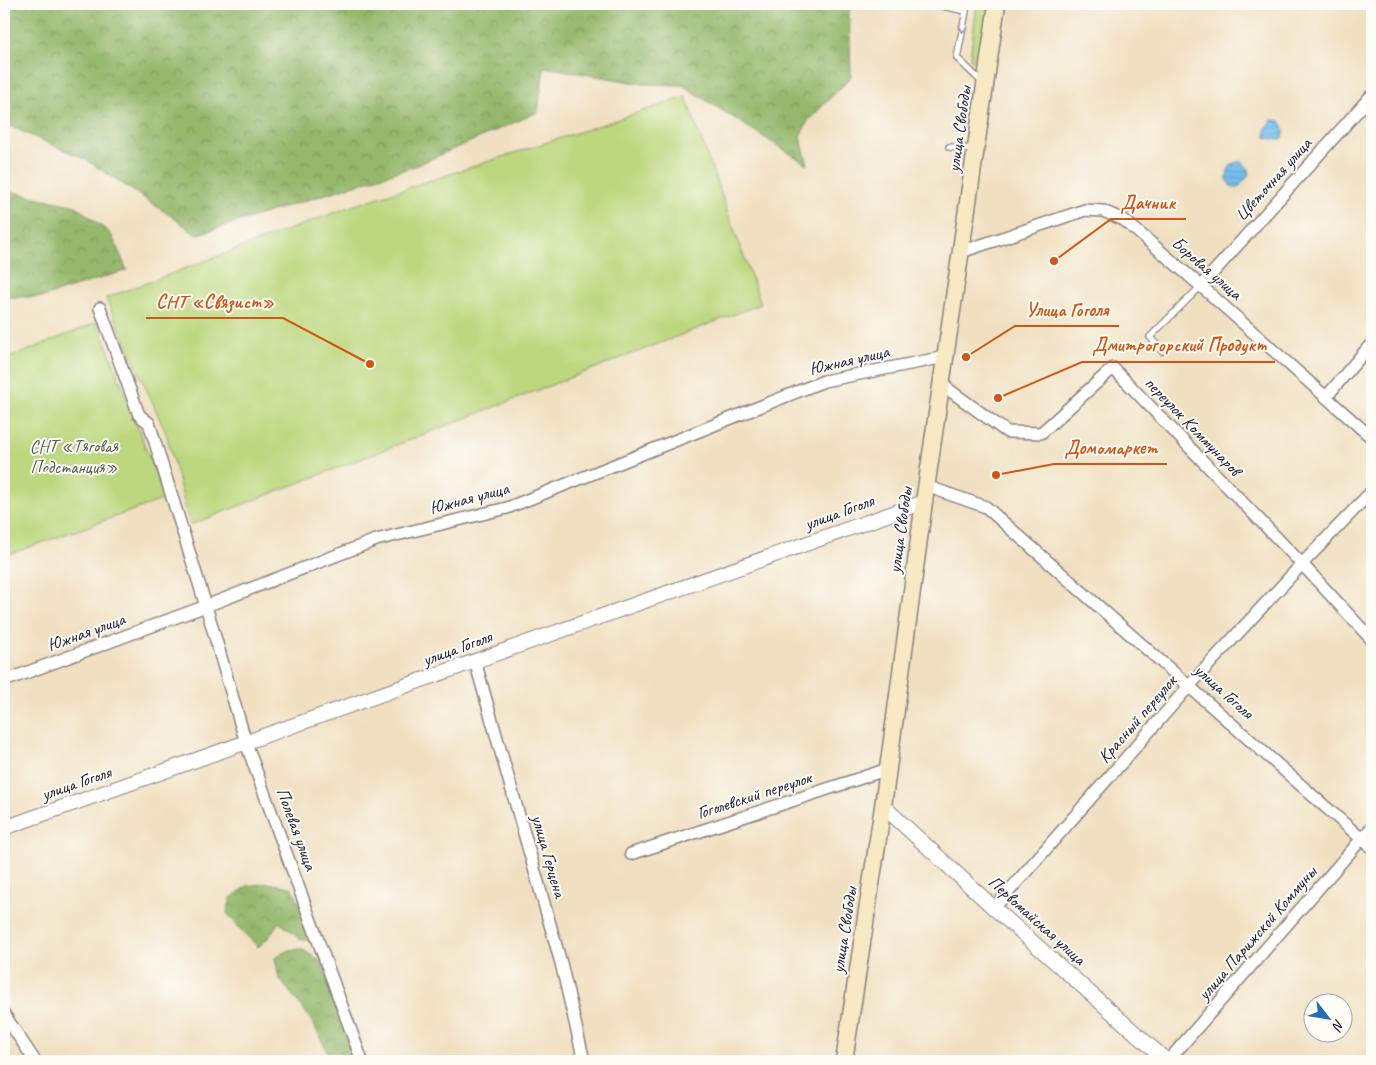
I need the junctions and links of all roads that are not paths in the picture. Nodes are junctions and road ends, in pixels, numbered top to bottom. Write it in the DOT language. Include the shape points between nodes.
graph roads {
  1 [pos="938,4"];
  2 [pos="997,4"];
  3 [pos="985,85"];
  4 [pos="1372,95"];
  5 [pos="949,147"];
  6 [pos="976,149"];
  7 [pos="961,252"];
  8 [pos="1201,286"];
  9 [pos="100,308"];
  10 [pos="1372,343"];
  11 [pos="1162,351"];
  12 [pos="945,357"];
  13 [pos="941,384"];
  14 [pos="1326,397"];
  15 [pos="1372,438"];
  16 [pos="1372,491"];
  17 [pos="925,494"];
  18 [pos="1302,564"];
  19 [pos="206,606"];
  20 [pos="1372,640"];
  21 [pos="476,661"];
  22 [pos="4,681"];
  23 [pos="1190,686"];
  24 [pos="246,743"];
  25 [pos="888,769"];
  26 [pos="883,806"];
  27 [pos="1372,827"];
  28 [pos="4,828"];
  29 [pos="1362,838"];
  30 [pos="1372,848"];
  31 [pos="631,854"];
  32 [pos="994,908"];
  33 [pos="4,1014"];
  34 [pos="34,1061"];
  35 [pos="362,1061"];
  36 [pos="584,1061"];
  37 [pos="844,1061"];
  38 [pos="1168,1061"];
  1 -- 3 [label="lane, one-way" via="966,11 957,58"];
  2 -- 3 [label="main road, улица Свободы"];
  3 -- 6 [label="main road, улица Свободы"];
  4 -- 8 [label="street, Цветочная улица"];
  5 -- 6 [label="lane"];
  6 -- 7 [label="main road, улица Свободы"];
  7 -- 8 [label="street, Боровая улица" via="1085,210 1103,211 1124,220"];
  7 -- 12 [label="main road, улица Свободы"];
  8 -- 11 [label="lane" via="1150,337"];
  8 -- 14 [label="street, Боровая улица"];
  9 -- 19 [label="street, Полевая улица" via="139,415 149,423"];
  10 -- 14 [label="street"];
  12 -- 13 [label="main road, улица Свободы"];
  12 -- 19 [label="street, Южная улица" via="824,381 507,508 376,540"];
  13 -- 17 [label="main road, улица Свободы"];
  13 -- 18 [label="street, переулок Коммунаров" via="1007,432 1041,433 1113,368"];
  14 -- 15 [label="street, Боровая улица"];
  16 -- 18 [label="street, Красный переулок"];
  17 -- 21 [label="street, улица Гоголя"];
  17 -- 23 [label="street, улица Гоголя" via="986,507"];
  17 -- 25 [label="main road, улица Свободы"];
  18 -- 20 [label="street, переулок Коммунаров"];
  18 -- 23 [label="street, Красный переулок"];
  19 -- 22 [label="street, Южная улица"];
  19 -- 24 [label="street, Полевая улица"];
  21 -- 24 [label="street, улица Гоголя"];
  21 -- 36 [label="street, улица Герцена" via="561,963"];
  23 -- 29 [label="street, улица Гоголя"];
  23 -- 32 [label="street, Красный переулок"];
  24 -- 28 [label="street, улица Гоголя"];
  24 -- 35 [label="street, Полевая улица"];
  25 -- 26 [label="main road, улица Свободы"];
  25 -- 31 [label="street, Гоголевский переулок"];
  26 -- 32 [label="street, Первомайская улица"];
  26 -- 37 [label="main road, улица Свободы"];
  27 -- 29 [label="street, улица Парижской Коммуны"];
  29 -- 30 [label="street, улица Гоголя"];
  29 -- 38 [label="street, улица Парижской Коммуны"];
  32 -- 38 [label="street, Первомайская улица"];
  33 -- 34 [label="street"];
}
